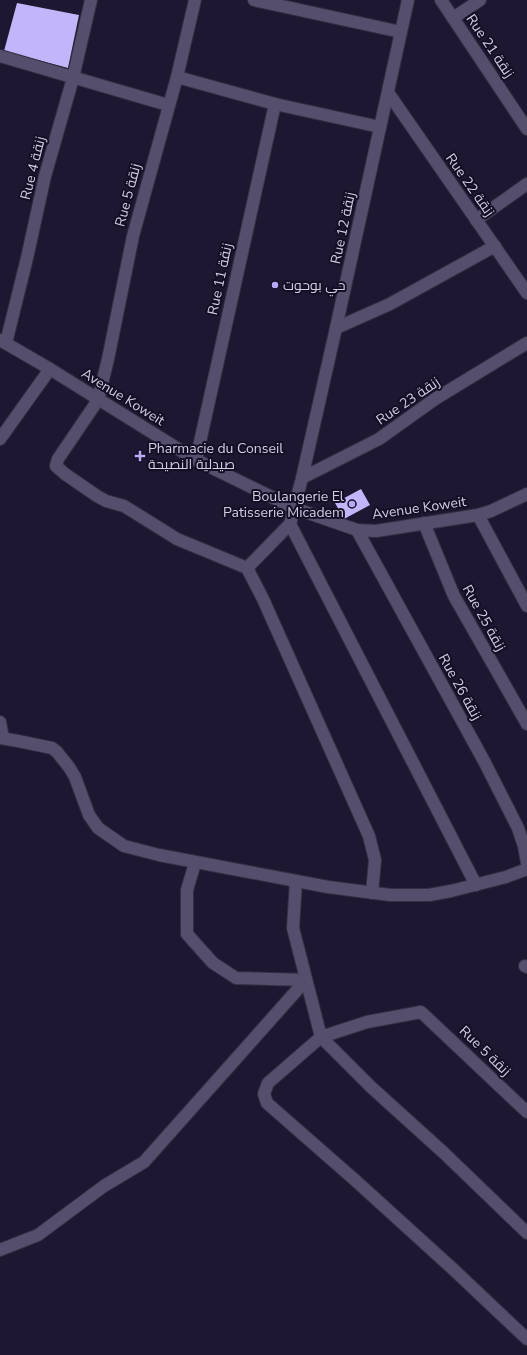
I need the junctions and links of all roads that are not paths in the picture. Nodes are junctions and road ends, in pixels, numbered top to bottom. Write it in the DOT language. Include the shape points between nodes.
graph roads {
  1 [pos="90,0"];
  2 [pos="195,0"];
  3 [pos="254,0"];
  4 [pos="408,0"];
  5 [pos="441,0"];
  6 [pos="480,0"];
  7 [pos="453,18"];
  8 [pos="401,32"];
  9 [pos="0,56"];
  10 [pos="176,77"];
  11 [pos="73,78"];
  12 [pos="389,94"];
  13 [pos="274,104"];
  14 [pos="168,105"];
  15 [pos="380,127"];
  16 [pos="527,129"];
  17 [pos="527,184"];
  18 [pos="476,220"];
  19 [pos="495,246"];
  20 [pos="527,293"];
  21 [pos="336,328"];
  22 [pos="3,342"];
  23 [pos="527,343"];
  24 [pos="50,369"];
  25 [pos="98,400"];
  26 [pos="0,439"];
  27 [pos="196,460"];
  28 [pos="302,478"];
  29 [pos="527,494"];
  30 [pos="294,508"];
  31 [pos="478,515"];
  32 [pos="424,523"];
  33 [pos="290,524"];
  34 [pos="357,530"];
  35 [pos="247,568"];
  36 [pos="527,606"];
  37 [pos="0,722"];
  38 [pos="527,724"];
  39 [pos="1,738"];
  40 [pos="195,863"];
  41 [pos="527,863"];
  42 [pos="527,869"];
  43 [pos="296,881"];
  44 [pos="476,885"];
  45 [pos="372,893"];
  46 [pos="306,980"];
  47 [pos="321,1036"];
  48 [pos="527,1112"];
  49 [pos="527,1233"];
  50 [pos="0,1250"];
  51 [pos="527,1339"];
  1 -- 11 [label="street, Rue 4 زنقة"];
  2 -- 10 [label="street, Rue 5 زنقة"];
  3 -- 8 [label="street"];
  4 -- 8 [label="street, Rue 12 زنقة"];
  5 -- 7 [label="street, Rue 21 زنقة"];
  6 -- 7 [label="street"];
  7 -- 16 [label="street, Rue 21 زنقة"];
  8 -- 12 [label="street, Rue 12 زنقة"];
  9 -- 11 [label="street"];
  10 -- 13 [label="street"];
  10 -- 14 [label="street, Rue 5 زنقة"];
  11 -- 14 [label="street"];
  11 -- 22 [label="street, Rue 4 زنقة"];
  12 -- 15 [label="street, Rue 12 زنقة"];
  12 -- 18 [label="street, Rue 22 زنقة"];
  13 -- 15 [label="street"];
  13 -- 27 [label="street, Rue 11 زنقة"];
  14 -- 25 [label="street, Rue 5 زنقة" via="132,236"];
  15 -- 21 [label="street, Rue 12 زنقة"];
  17 -- 18 [label="street"];
  18 -- 19 [label="street, Rue 22 زنقة"];
  19 -- 20 [label="street, Rue 22 زنقة"];
  19 -- 21 [label="street" via="390,304"];
  21 -- 28 [label="street, Rue 12 زنقة"];
  22 -- 24 [label="street, Avenue Koweit"];
  23 -- 28 [label="street, Rue 23 زنقة" via="435,399 379,438"];
  24 -- 25 [label="street, Avenue Koweit"];
  24 -- 26 [label="street"];
  25 -- 27 [label="street, Avenue Koweit"];
  25 -- 35 [label="street" via="58,459 56,468 106,501 124,506 177,538"];
  27 -- 30 [label="street, Avenue Koweit"];
  28 -- 30 [label="street, Rue 12 زنقة"];
  29 -- 31 [label="street, Avenue Koweit"];
  30 -- 33 [label="street, Rue 12 زنقة"];
  30 -- 34 [label="street, Avenue Koweit"];
  31 -- 32 [label="street, Avenue Koweit"];
  31 -- 36 [label="street"];
  32 -- 34 [label="street, Avenue Koweit" via="376,531"];
  32 -- 38 [label="street, Rue 25 زنقة" via="454,596"];
  33 -- 35 [label="street"];
  33 -- 44 [label="street"];
  34 -- 41 [label="street, Rue 26 زنقة" via="484,761 518,828"];
  35 -- 45 [label="street" via="369,836 376,860"];
  37 -- 39 [label="street"];
  39 -- 40 [label="street" via="52,748 58,752 75,777 89,815 98,828 124,846"];
  40 -- 43 [label="street"];
  40 -- 46 [label="street" via="187,890 187,934 213,963 236,978"];
  42 -- 44 [label="street"];
  43 -- 45 [label="street"];
  43 -- 46 [label="street" via="293,928"];
  44 -- 45 [label="street" via="429,895"];
  46 -- 47 [label="street"];
  46 -- 50 [label="street" via="144,1162 104,1186 38,1235"];
  47 -- 48 [label="street, Rue 5 زنقة" via="368,1022 421,1012"];
  47 -- 49 [label="street"];
  47 -- 51 [label="street" via="268,1083 264,1094 267,1103 356,1181"];
}
